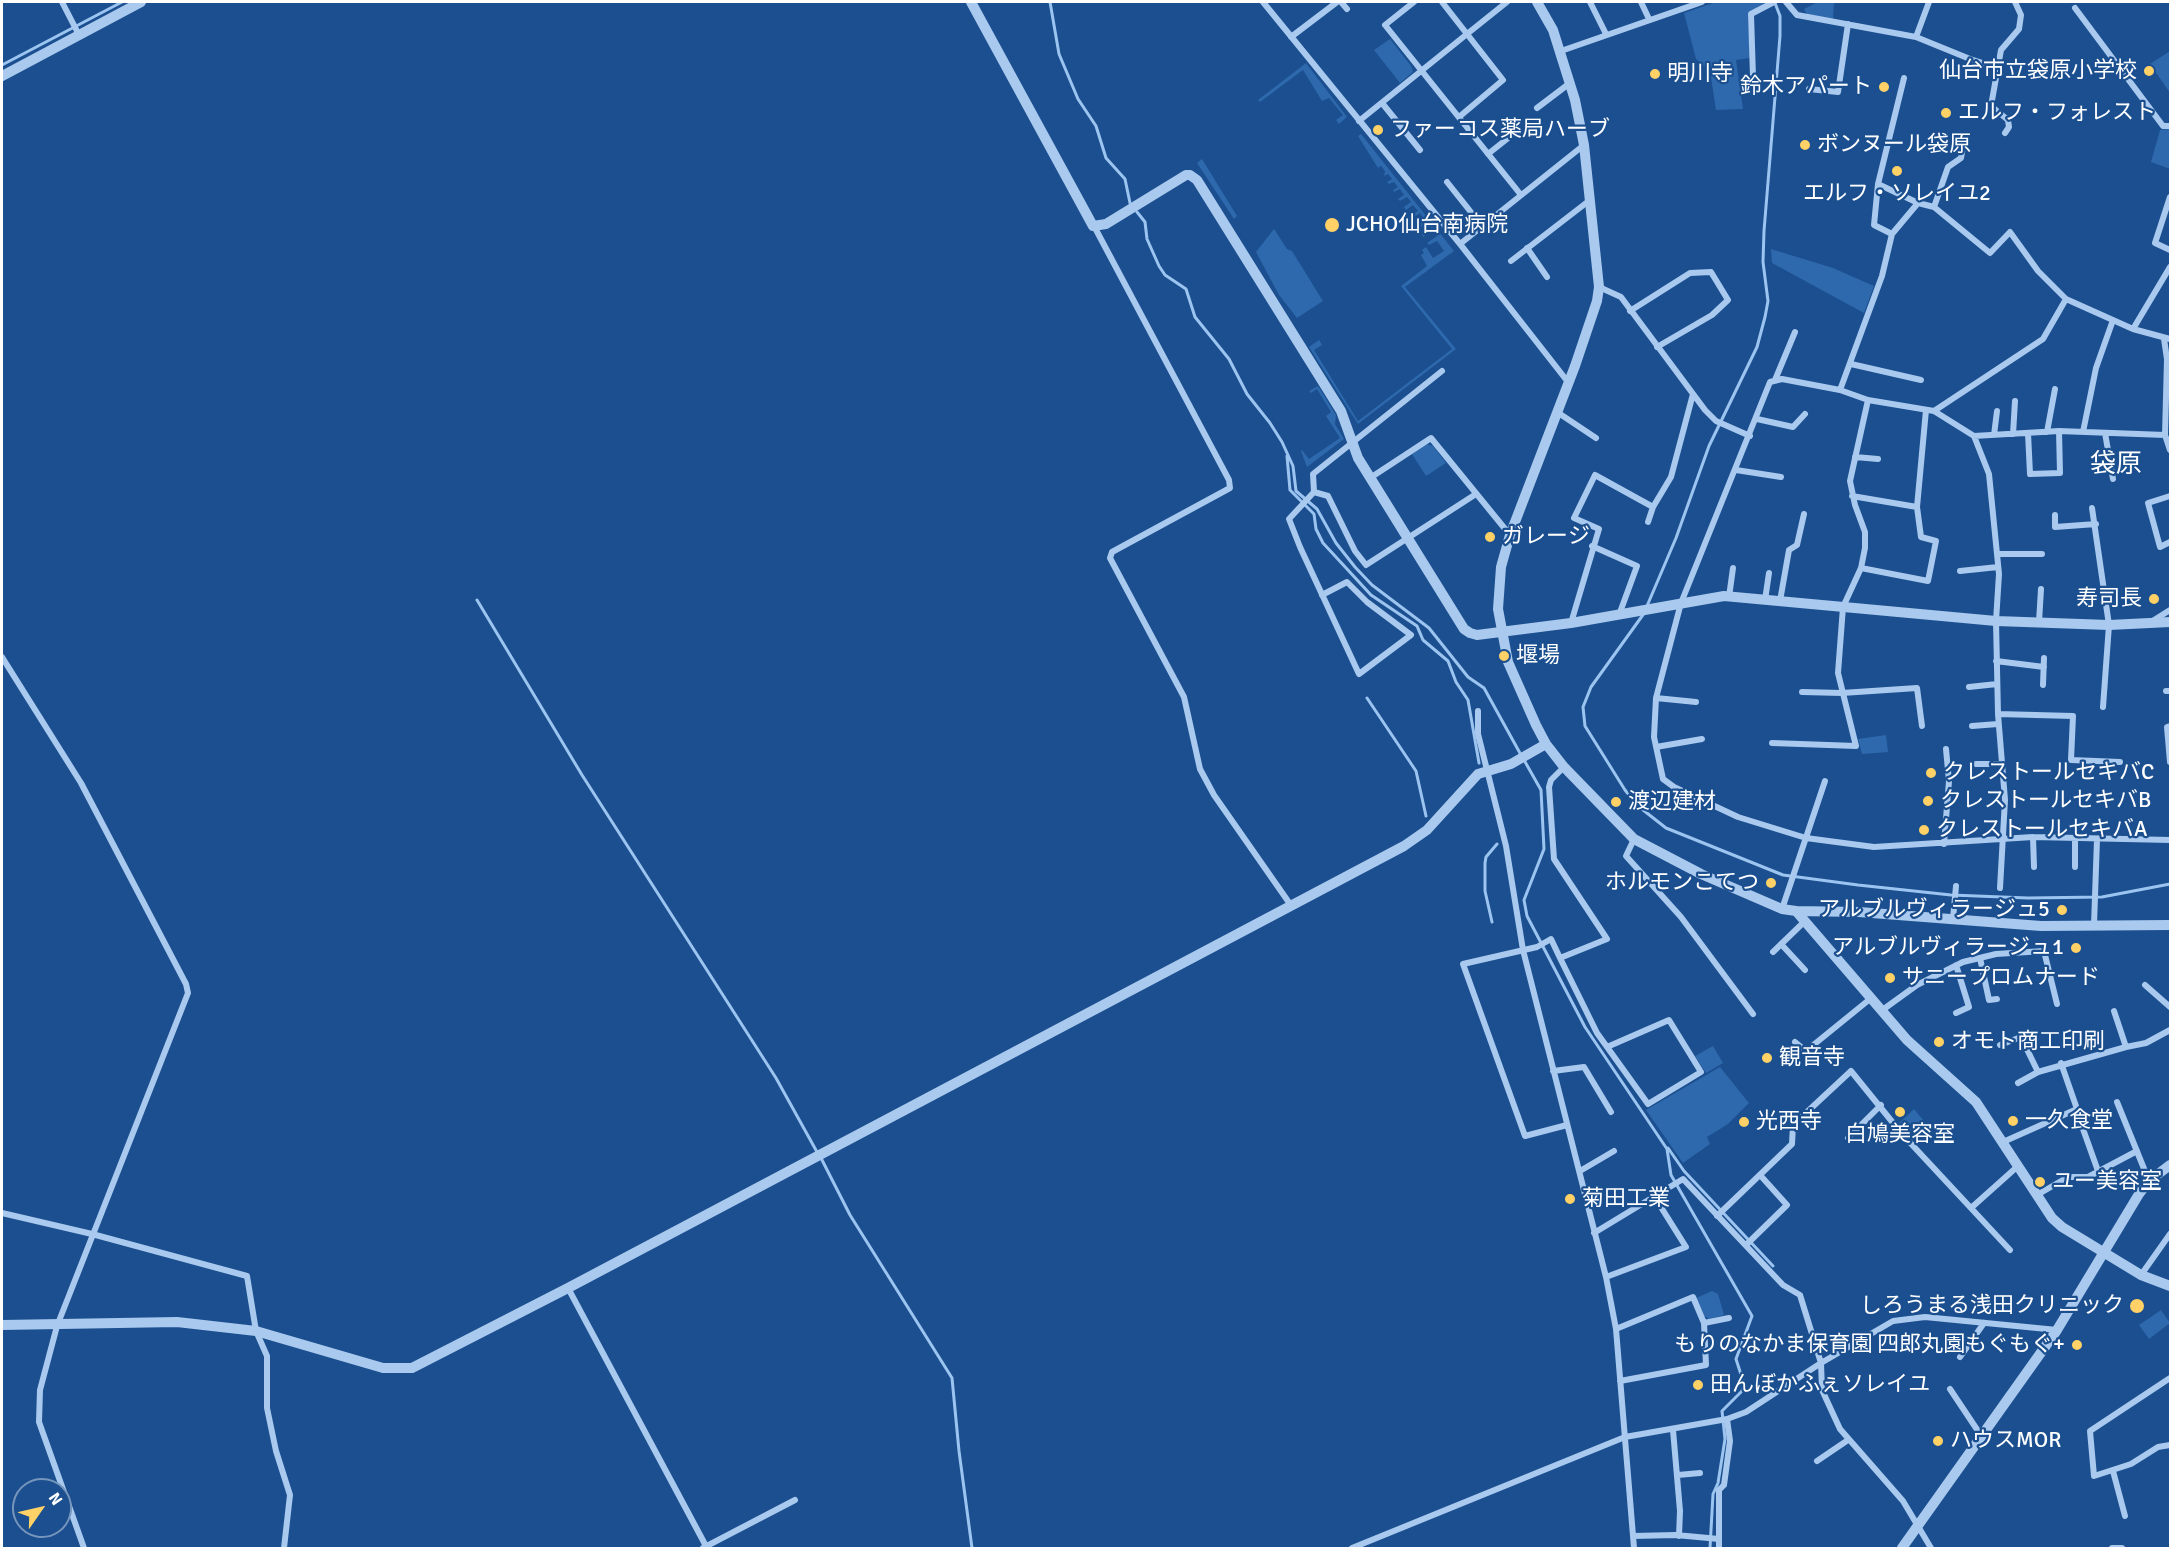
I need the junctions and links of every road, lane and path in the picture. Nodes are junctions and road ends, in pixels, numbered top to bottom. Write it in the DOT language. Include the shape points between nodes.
graph roads {
  1 [pos="62,2"];
  2 [pos="141,2"];
  3 [pos="971,2"];
  4 [pos="1263,2"];
  5 [pos="1339,2"];
  6 [pos="1414,2"];
  7 [pos="1442,2"];
  8 [pos="1507,2"];
  9 [pos="1537,2"];
  10 [pos="1590,2"];
  11 [pos="1641,2"];
  12 [pos="1702,2"];
  13 [pos="1772,2"];
  14 [pos="1786,2"];
  15 [pos="2015,2"];
  16 [pos="1691,3"];
  17 [pos="1926,7"];
  18 [pos="2075,8"];
  19 [pos="1347,9"];
  20 [pos="1649,19"];
  21 [pos="1848,24"];
  22 [pos="78,33"];
  23 [pos="1467,34"];
  24 [pos="1606,34"];
  25 [pos="1291,37"];
  26 [pos="1916,37"];
  27 [pos="1561,51"];
  28 [pos="1997,64"];
  29 [pos="1422,71"];
  30 [pos="2,76"];
  31 [pos="1753,77"];
  32 [pos="1904,78"];
  33 [pos="1570,83"];
  34 [pos="1809,89"];
  35 [pos="1382,103"];
  36 [pos="1538,108"];
  37 [pos="1459,117"];
  38 [pos="1359,121"];
  39 [pos="2170,126"];
  40 [pos="1517,131"];
  41 [pos="2005,133"];
  42 [pos="1965,136"];
  43 [pos="1584,145"];
  44 [pos="1420,150"];
  45 [pos="1488,154"];
  46 [pos="1447,182"];
  47 [pos="1878,184"];
  48 [pos="1521,195"];
  49 [pos="2170,197"];
  50 [pos="1590,199"];
  51 [pos="1918,203"];
  52 [pos="1934,207"];
  53 [pos="1094,226"];
  54 [pos="1482,226"];
  55 [pos="1892,234"];
  56 [pos="1460,244"];
  57 [pos="1527,249"];
  58 [pos="2170,250"];
  59 [pos="1511,261"];
  60 [pos="2170,268"];
  61 [pos="1547,277"];
  62 [pos="1599,286"];
  63 [pos="2066,299"];
  64 [pos="1630,311"];
  65 [pos="2113,321"];
  66 [pos="2133,329"];
  67 [pos="1795,332"];
  68 [pos="2167,339"];
  69 [pos="1657,347"];
  70 [pos="1851,364"];
  71 [pos="1442,371"];
  72 [pos="1775,380"];
  73 [pos="1921,380"];
  74 [pos="1568,382"];
  75 [pos="2055,389"];
  76 [pos="1840,390"];
  77 [pos="1693,394"];
  78 [pos="1868,400"];
  79 [pos="2015,401"];
  80 [pos="1926,410"];
  81 [pos="1934,411"];
  82 [pos="1997,411"];
  83 [pos="1556,412"];
  84 [pos="1805,414"];
  85 [pos="1756,419"];
  86 [pos="2060,431"];
  87 [pos="2047,432"];
  88 [pos="2083,432"];
  89 [pos="2028,433"];
  90 [pos="2105,433"];
  91 [pos="2013,434"];
  92 [pos="1994,435"];
  93 [pos="2165,435"];
  94 [pos="1750,436"];
  95 [pos="1974,436"];
  96 [pos="1596,438"];
  97 [pos="1352,443"];
  98 [pos="2170,450"];
  99 [pos="1855,457"];
  100 [pos="1878,459"];
  101 [pos="1736,470"];
  102 [pos="1781,477"];
  103 [pos="1370,478"];
  104 [pos="2113,479"];
  105 [pos="1313,494"];
  106 [pos="1476,494"];
  107 [pos="1852,496"];
  108 [pos="2170,496"];
  109 [pos="1653,507"];
  110 [pos="1917,507"];
  111 [pos="2092,508"];
  112 [pos="1804,514"];
  113 [pos="2055,515"];
  114 [pos="1648,522"];
  115 [pos="2096,525"];
  116 [pos="1510,535"];
  117 [pos="1409,539"];
  118 [pos="2170,542"];
  119 [pos="1592,546"];
  120 [pos="1998,554"];
  121 [pos="2042,554"];
  122 [pos="1998,567"];
  123 [pos="1733,568"];
  124 [pos="1861,568"];
  125 [pos="1960,571"];
  126 [pos="1769,573"];
  127 [pos="2041,589"];
  128 [pos="1322,595"];
  129 [pos="1729,597"];
  130 [pos="1765,600"];
  131 [pos="1780,601"];
  132 [pos="1681,603"];
  133 [pos="1844,607"];
  134 [pos="2170,610"];
  135 [pos="1619,615"];
  136 [pos="1996,621"];
  137 [pos="2038,622"];
  138 [pos="2170,622"];
  139 [pos="1571,623"];
  140 [pos="2150,623"];
  141 [pos="2109,625"];
  142 [pos="2170,628"];
  143 [pos="1501,632"];
  144 [pos="2,657"];
  145 [pos="2044,658"];
  146 [pos="1996,661"];
  147 [pos="2044,667"];
  148 [pos="1997,684"];
  149 [pos="2043,685"];
  150 [pos="1969,687"];
  151 [pos="1802,692"];
  152 [pos="1842,693"];
  153 [pos="1656,698"];
  154 [pos="1696,702"];
  155 [pos="2103,707"];
  156 [pos="1478,711"];
  157 [pos="1998,714"];
  158 [pos="1998,724"];
  159 [pos="1922,726"];
  160 [pos="1972,726"];
  161 [pos="2170,726"];
  162 [pos="1702,739"];
  163 [pos="1772,743"];
  164 [pos="1546,744"];
  165 [pos="1656,747"];
  166 [pos="1946,749"];
  167 [pos="2120,762"];
  168 [pos="2170,762"];
  169 [pos="1976,764"];
  170 [pos="2002,764"];
  171 [pos="1564,767"];
  172 [pos="1487,771"];
  173 [pos="1825,781"];
  174 [pos="2033,837"];
  175 [pos="1806,838"];
  176 [pos="2075,838"];
  177 [pos="1634,839"];
  178 [pos="2004,839"];
  179 [pos="2097,839"];
  180 [pos="2170,840"];
  181 [pos="1944,844"];
  182 [pos="2034,867"];
  183 [pos="2075,867"];
  184 [pos="1956,886"];
  185 [pos="2000,888"];
  186 [pos="1290,904"];
  187 [pos="1782,909"];
  188 [pos="1796,911"];
  189 [pos="1953,919"];
  190 [pos="1805,921"];
  191 [pos="2170,925"];
  192 [pos="2094,926"];
  193 [pos="1781,944"];
  194 [pos="1523,950"];
  195 [pos="1773,952"];
  196 [pos="1560,958"];
  197 [pos="1980,958"];
  198 [pos="1956,965"];
  199 [pos="1804,970"];
  200 [pos="2145,985"];
  201 [pos="1869,999"];
  202 [pos="1997,999"];
  203 [pos="2057,1004"];
  204 [pos="2170,1007"];
  205 [pos="2114,1011"];
  206 [pos="1881,1012"];
  207 [pos="1956,1013"];
  208 [pos="1753,1014"];
  209 [pos="2170,1030"];
  210 [pos="1795,1042"];
  211 [pos="2000,1045"];
  212 [pos="1607,1047"];
  213 [pos="2126,1047"];
  214 [pos="2061,1063"];
  215 [pos="1552,1071"];
  216 [pos="2038,1072"];
  217 [pos="2018,1083"];
  218 [pos="2117,1102"];
  219 [pos="1881,1106"];
  220 [pos="1611,1112"];
  221 [pos="1568,1125"];
  222 [pos="2083,1129"];
  223 [pos="1848,1138"];
  224 [pos="2003,1142"];
  225 [pos="1614,1151"];
  226 [pos="2137,1151"];
  227 [pos="2170,1165"];
  228 [pos="2018,1166"];
  229 [pos="1580,1171"];
  230 [pos="2098,1171"];
  231 [pos="1760,1175"];
  232 [pos="2149,1181"];
  233 [pos="2037,1195"];
  234 [pos="1654,1196"];
  235 [pos="1971,1208"];
  236 [pos="2,1213"];
  237 [pos="1721,1213"];
  238 [pos="1594,1233"];
  239 [pos="92,1234"];
  240 [pos="2170,1234"];
  241 [pos="1749,1242"];
  242 [pos="2010,1250"];
  243 [pos="2105,1254"];
  244 [pos="2141,1275"];
  245 [pos="1606,1278"];
  246 [pos="2170,1286"];
  247 [pos="568,1288"];
  248 [pos="1729,1318"];
  249 [pos="1704,1323"];
  250 [pos="1984,1323"];
  251 [pos="2,1325"];
  252 [pos="57,1326"];
  253 [pos="1616,1329"];
  254 [pos="2057,1330"];
  255 [pos="256,1331"];
  256 [pos="1960,1357"];
  257 [pos="1821,1363"];
  258 [pos="2170,1378"];
  259 [pos="1620,1381"];
  260 [pos="1950,1389"];
  261 [pos="1724,1419"];
  262 [pos="1673,1430"];
  263 [pos="1625,1437"];
  264 [pos="1982,1437"];
  265 [pos="1848,1440"];
  266 [pos="2170,1445"];
  267 [pos="1817,1461"];
  268 [pos="2113,1471"];
  269 [pos="1700,1473"];
  270 [pos="1678,1475"];
  271 [pos="795,1500"];
  272 [pos="2125,1516"];
  273 [pos="1918,1528"];
  274 [pos="1633,1536"];
  275 [pos="1678,1536"];
  276 [pos="1719,1539"];
  277 [pos="85,1548"];
  278 [pos="284,1548"];
  279 [pos="705,1548"];
  280 [pos="1352,1548"];
  281 [pos="1634,1548"];
  282 [pos="1719,1548"];
  283 [pos="1902,1548"];
  284 [pos="1931,1548"];
  285 [pos="2112,1548"];
  286 [pos="2122,1548"];
  1 -- 22 [label="street"];
  2 -- 22 [label="street"];
  3 -- 53 [label="street"];
  4 -- 25 [label="street"];
  5 -- 19 [label="street"];
  5 -- 25 [label="street"];
  6 -- 29 [label="street" via="1385,25"];
  7 -- 23 [label="street"];
  8 -- 23 [label="street"];
  9 -- 27 [label="street"];
  10 -- 24 [label="street"];
  11 -- 20 [label="street"];
  12 -- 16 [label="street"];
  13 -- 31 [label="street" via="1751,14"];
  14 -- 21 [label="street" via="1795,14"];
  15 -- 28 [label="street" via="2021,15 2019,29 2001,50"];
  16 -- 20 [label="street"];
  17 -- 26 [label="street"];
  18 -- 39 [label="street" via="2163,126"];
  20 -- 24 [label="street"];
  21 -- 26 [label="street"];
  21 -- 34 [label="street" via="1838,92"];
  22 -- 30 [label="street"];
  23 -- 29 [label="street"];
  23 -- 37 [label="street" via="1503,80"];
  24 -- 27 [label="street"];
  25 -- 38 [label="street"];
  26 -- 28 [label="street" via="1970,59"];
  27 -- 33 [label="street"];
  28 -- 41 [label="street" via="1991,106 2008,120"];
  29 -- 35 [label="street"];
  29 -- 37 [label="street"];
  32 -- 47 [label="street"];
  33 -- 36 [label="street"];
  33 -- 43 [label="street"];
  35 -- 38 [label="street"];
  35 -- 44 [label="street"];
  37 -- 45 [label="street"];
  38 -- 56 [label="street"];
  40 -- 45 [label="street"];
  42 -- 52 [label="street" via="1961,158 1948,167"];
  43 -- 48 [label="street"];
  43 -- 50 [label="street"];
  45 -- 48 [label="street"];
  46 -- 54 [label="street"];
  47 -- 51 [label="street"];
  47 -- 55 [label="street" via="1874,225"];
  48 -- 54 [label="street"];
  49 -- 58 [label="street" via="2154,243"];
  50 -- 57 [label="street"];
  50 -- 62 [label="street"];
  51 -- 52 [label="street"];
  51 -- 55 [label="street"];
  52 -- 63 [label="street" via="1990,253 2010,232 2038,271"];
  53 -- 97 [label="street" via="1106,224 1186,175 1194,177 1341,411"];
  53 -- 186 [label="street" via="1230,488 1113,552 1110,558 1184,697 1200,768 1209,786"];
  54 -- 56 [label="street"];
  55 -- 70 [label="street" via="1882,276"];
  56 -- 74 [label="street"];
  57 -- 59 [label="street"];
  57 -- 61 [label="street"];
  60 -- 66 [label="street"];
  62 -- 64 [label="street" via="1621,297"];
  62 -- 74 [label="street"];
  63 -- 65 [label="street"];
  63 -- 81 [label="street" via="2043,339"];
  64 -- 69 [label="street"];
  64 -- 69 [label="street" via="1690,273 1711,272 1728,300 1712,315"];
  65 -- 66 [label="street"];
  65 -- 88 [label="street" via="2097,368"];
  66 -- 68 [label="street"];
  67 -- 72 [label="street"];
  68 -- 93 [label="street"];
  69 -- 77 [label="street"];
  70 -- 73 [label="street"];
  70 -- 76 [label="street"];
  71 -- 97 [label="street"];
  72 -- 76 [label="street"];
  72 -- 85 [label="street" via="1770,382"];
  74 -- 83 [label="street"];
  75 -- 87 [label="street"];
  76 -- 78 [label="street"];
  77 -- 94 [label="street" via="1716,421"];
  77 -- 109 [label="street" via="1671,477"];
  78 -- 80 [label="street"];
  78 -- 99 [label="street"];
  79 -- 91 [label="street"];
  80 -- 81 [label="street"];
  80 -- 110 [label="street"];
  81 -- 95 [label="street"];
  82 -- 92 [label="street"];
  83 -- 96 [label="street"];
  83 -- 116 [label="street"];
  84 -- 85 [label="street" via="1793,427"];
  85 -- 94 [label="street"];
  86 -- 87 [label="street"];
  86 -- 88 [label="street"];
  86 -- 89 [label="street" via="2060,473 2030,474"];
  87 -- 89 [label="street"];
  88 -- 90 [label="street"];
  89 -- 91 [label="street"];
  90 -- 93 [label="street"];
  90 -- 104 [label="street"];
  91 -- 92 [label="street"];
  92 -- 95 [label="street"];
  93 -- 98 [label="street"];
  94 -- 101 [label="street"];
  95 -- 120 [label="street" via="1989,474"];
  97 -- 103 [label="street"];
  97 -- 105 [label="street" via="1313,474"];
  99 -- 100 [label="street"];
  99 -- 107 [label="street" via="1850,481"];
  101 -- 102 [label="street"];
  101 -- 132 [label="street"];
  103 -- 106 [label="street" via="1431,438"];
  103 -- 117 [label="street"];
  105 -- 117 [label="street" via="1328,496 1366,565"];
  105 -- 128 [label="street" via="1289,519"];
  106 -- 116 [label="street"];
  106 -- 117 [label="street"];
  107 -- 110 [label="street"];
  107 -- 124 [label="street" via="1865,532"];
  108 -- 118 [label="street" via="2148,503 2160,547"];
  109 -- 114 [label="street"];
  109 -- 119 [label="street" via="1595,475 1574,518 1599,529"];
  110 -- 124 [label="street" via="1921,537 1936,542 1928,581"];
  111 -- 115 [label="street"];
  112 -- 131 [label="street" via="1797,545 1789,550"];
  113 -- 115 [label="street" via="2055,527"];
  115 -- 141 [label="street"];
  116 -- 143 [label="street" via="1498,588"];
  117 -- 143 [label="street" via="1464,629 1477,635"];
  119 -- 135 [label="street" via="1636,566"];
  119 -- 139 [label="street"];
  120 -- 121 [label="street"];
  120 -- 122 [label="street"];
  122 -- 125 [label="street"];
  122 -- 136 [label="street"];
  123 -- 129 [label="street"];
  124 -- 133 [label="street"];
  126 -- 130 [label="street"];
  127 -- 137 [label="street"];
  128 -- 128 [label="street" via="1359,674 1411,635 1347,582"];
  129 -- 130 [label="street"];
  129 -- 132 [label="street"];
  130 -- 131 [label="street"];
  131 -- 133 [label="street"];
  132 -- 135 [label="street"];
  132 -- 153 [label="street"];
  133 -- 136 [label="street"];
  133 -- 152 [label="street" via="1838,673"];
  134 -- 140 [label="street"];
  135 -- 139 [label="street"];
  136 -- 137 [label="street"];
  136 -- 146 [label="street"];
  137 -- 141 [label="street"];
  138 -- 140 [label="street"];
  138 -- 142 [label="street"];
  139 -- 143 [label="street"];
  140 -- 141 [label="street"];
  141 -- 155 [label="street"];
  143 -- 164 [label="street" via="1508,662"];
  144 -- 239 [label="street" via="81,783 188,993"];
  145 -- 147 [label="street"];
  146 -- 147 [label="street"];
  146 -- 148 [label="street"];
  147 -- 149 [label="street"];
  148 -- 150 [label="street"];
  148 -- 157 [label="street"];
  151 -- 152 [label="street"];
  152 -- 159 [label="street" via="1917,688"];
  152 -- 163 [label="street" via="1856,746"];
  153 -- 154 [label="street"];
  153 -- 165 [label="street"];
  156 -- 172 [label="street" via="1478,734"];
  157 -- 158 [label="street"];
  157 -- 167 [label="street" via="2073,716 2071,760"];
  158 -- 160 [label="street"];
  158 -- 170 [label="street"];
  161 -- 168 [label="street"];
  162 -- 165 [label="street"];
  164 -- 171 [label="street"];
  164 -- 172 [label="street" via="1511,764"];
  165 -- 175 [label="street" via="1664,779 1674,787 1738,817"];
  166 -- 181 [label="street" via="1949,781"];
  169 -- 170 [label="street"];
  170 -- 178 [label="street"];
  171 -- 177 [label="street"];
  171 -- 196 [label="street" via="1551,780 1549,788 1554,860 1606,939"];
  172 -- 186 [label="street" via="1478,774 1427,830 1404,846"];
  172 -- 194 [label="street" via="1506,846"];
  173 -- 175 [label="street"];
  174 -- 176 [label="street"];
  174 -- 178 [label="street"];
  174 -- 182 [label="street"];
  175 -- 181 [label="street" via="1874,847"];
  175 -- 187 [label="street"];
  176 -- 179 [label="street"];
  176 -- 183 [label="street"];
  177 -- 187 [label="street" via="1676,863"];
  177 -- 208 [label="street" via="1626,856 1681,917"];
  178 -- 181 [label="street"];
  178 -- 185 [label="street"];
  179 -- 180 [label="street"];
  179 -- 192 [label="street"];
  184 -- 189 [label="street"];
  186 -- 247 [label="street"];
  187 -- 188 [label="street"];
  188 -- 189 [label="street"];
  188 -- 190 [label="street"];
  189 -- 192 [label="street"];
  190 -- 193 [label="street"];
  190 -- 201 [label="street"];
  191 -- 192 [label="street"];
  193 -- 195 [label="street"];
  193 -- 199 [label="street"];
  194 -- 196 [label="street" via="1551,939"];
  194 -- 215 [label="street"];
  194 -- 221 [label="street" via="1463,964 1525,1136"];
  196 -- 212 [label="street"];
  197 -- 198 [label="street"];
  197 -- 202 [label="street" via="1989,1000"];
  197 -- 203 [label="street" via="2044,951"];
  198 -- 206 [label="street" via="1917,985"];
  198 -- 207 [label="street" via="1969,1007"];
  200 -- 204 [label="street"];
  201 -- 206 [label="street"];
  201 -- 210 [label="street" via="1806,1051"];
  205 -- 213 [label="street"];
  206 -- 224 [label="street" via="1976,1102"];
  209 -- 213 [label="street" via="2146,1043"];
  211 -- 216 [label="street" via="2021,1037"];
  212 -- 212 [label="street" via="1648,1104 1701,1072 1669,1020"];
  213 -- 214 [label="street"];
  214 -- 216 [label="street"];
  214 -- 224 [label="street" via="2077,1109"];
  215 -- 220 [label="street" via="1584,1067"];
  215 -- 221 [label="street"];
  216 -- 217 [label="street"];
  218 -- 226 [label="street"];
  219 -- 223 [label="street"];
  219 -- 231 [label="street" via="1851,1071 1793,1125 1792,1144"];
  219 -- 235 [label="street"];
  221 -- 229 [label="street"];
  222 -- 230 [label="street"];
  224 -- 228 [label="street"];
  225 -- 229 [label="street"];
  226 -- 230 [label="street"];
  226 -- 232 [label="street"];
  227 -- 232 [label="street"];
  228 -- 233 [label="street"];
  228 -- 235 [label="street"];
  229 -- 238 [label="street"];
  230 -- 233 [label="street" via="2088,1177 2068,1177"];
  231 -- 237 [label="street"];
  231 -- 241 [label="street" via="1787,1205"];
  232 -- 243 [label="street"];
  233 -- 243 [label="street" via="2062,1227"];
  234 -- 237 [label="street" via="1683,1179"];
  234 -- 238 [label="street"];
  234 -- 245 [label="street" via="1686,1247"];
  235 -- 242 [label="street"];
  236 -- 239 [label="street"];
  237 -- 241 [label="street"];
  238 -- 245 [label="street"];
  239 -- 252 [label="street"];
  239 -- 255 [label="street" via="244,1274 250,1281"];
  240 -- 244 [label="street"];
  241 -- 257 [label="street" via="1783,1285 1800,1295"];
  243 -- 244 [label="street"];
  243 -- 254 [label="street"];
  244 -- 246 [label="street"];
  245 -- 253 [label="street"];
  247 -- 255 [label="street" via="412,1368 383,1368"];
  247 -- 279 [label="street"];
  248 -- 249 [label="street"];
  249 -- 253 [label="street" via="1693,1297"];
  249 -- 259 [label="street" via="1706,1365"];
  250 -- 254 [label="street"];
  250 -- 256 [label="street"];
  250 -- 257 [label="street" via="1925,1317 1893,1321"];
  251 -- 252 [label="street"];
  252 -- 255 [label="street" via="177,1322"];
  252 -- 277 [label="street" via="40,1390 39,1422"];
  253 -- 259 [label="street"];
  254 -- 264 [label="street"];
  255 -- 278 [label="street" via="267,1356 267,1408 290,1495"];
  257 -- 261 [label="street" via="1746,1412"];
  257 -- 265 [label="street" via="1822,1390"];
  258 -- 268 [label="street" via="2090,1431 2094,1476"];
  259 -- 263 [label="street"];
  260 -- 264 [label="street"];
  261 -- 262 [label="street"];
  261 -- 276 [label="street" via="1730,1441 1724,1485 1719,1490"];
  262 -- 263 [label="street"];
  262 -- 270 [label="street"];
  263 -- 274 [label="street"];
  263 -- 280 [label="street"];
  264 -- 273 [label="street"];
  265 -- 267 [label="street"];
  265 -- 273 [label="street" via="1903,1501"];
  266 -- 268 [label="street" via="2158,1447"];
  268 -- 272 [label="street"];
  269 -- 270 [label="street"];
  270 -- 275 [label="street"];
  271 -- 279 [label="street"];
  273 -- 283 [label="street"];
  273 -- 284 [label="street"];
  274 -- 275 [label="street"];
  274 -- 281 [label="street"];
  275 -- 276 [label="street"];
  276 -- 282 [label="street"];
  285 -- 286 [label="street"];
}
